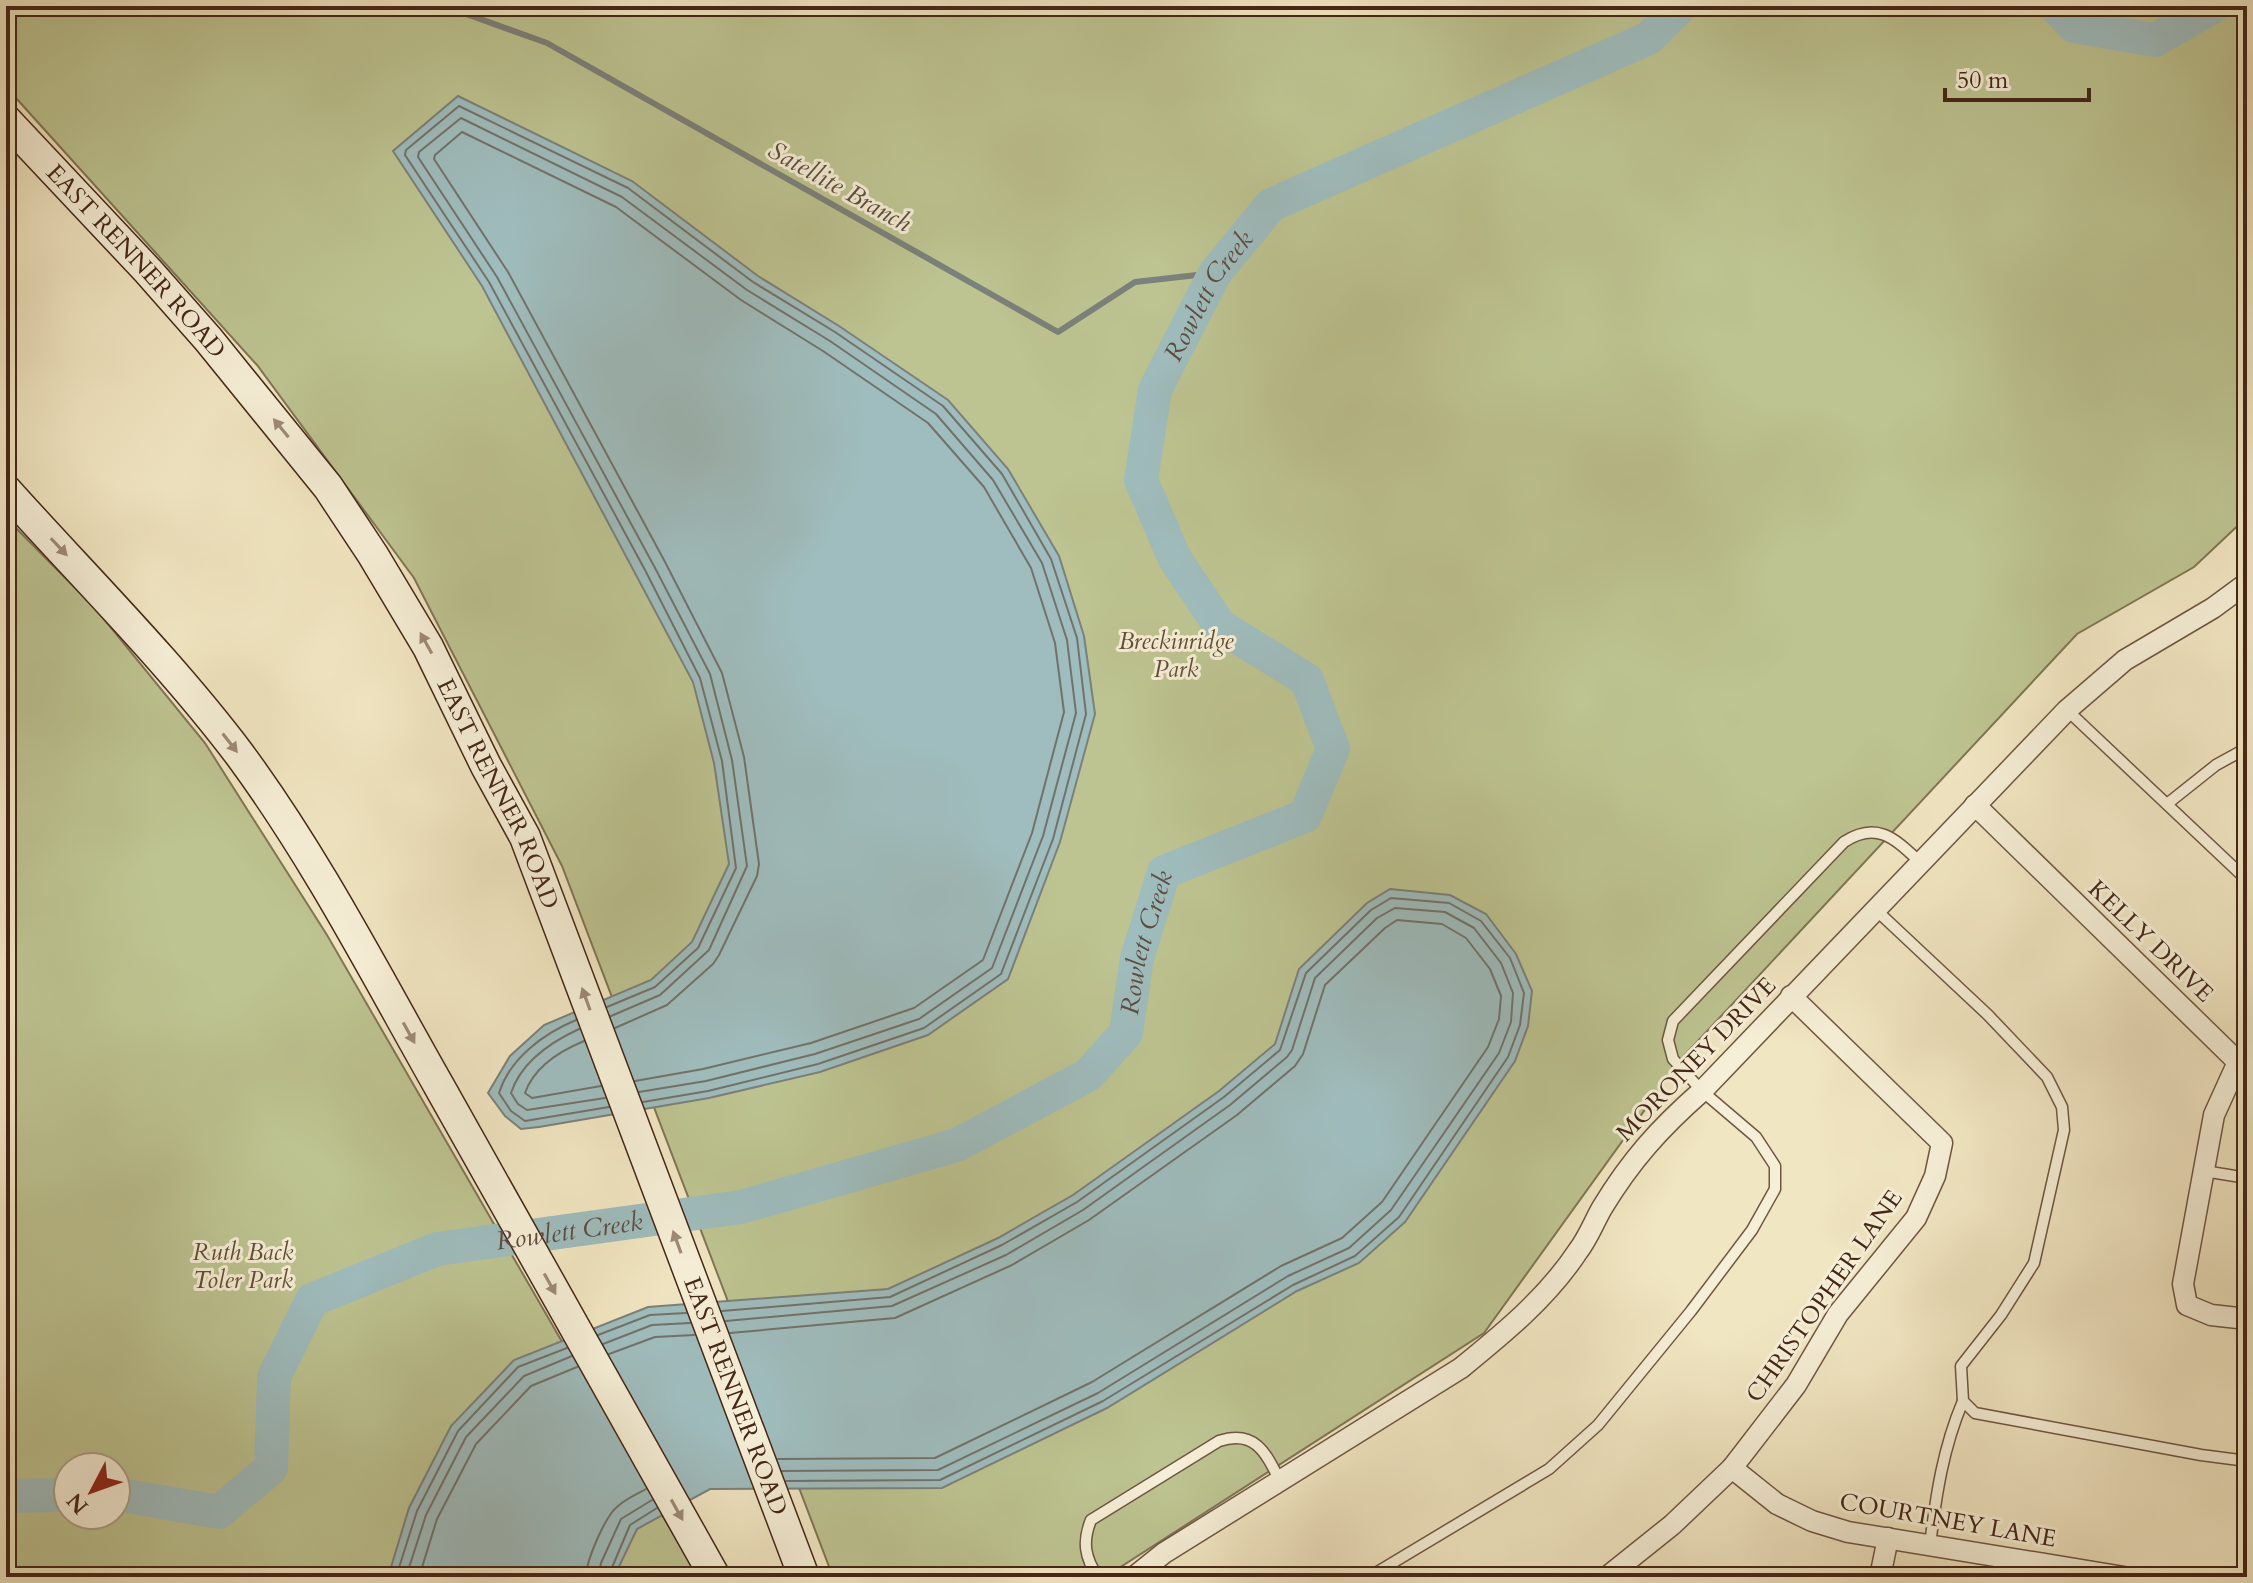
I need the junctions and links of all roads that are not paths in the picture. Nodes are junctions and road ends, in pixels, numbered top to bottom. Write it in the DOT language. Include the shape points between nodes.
graph roads {
  1 [pos="6,120"];
  2 [pos="6,490"];
  3 [pos="2247,583"];
  4 [pos="2067,710"];
  5 [pos="2247,748"];
  6 [pos="2167,804"];
  7 [pos="1975,805"];
  8 [pos="1920,862"];
  9 [pos="2247,880"];
  10 [pos="1875,909"];
  11 [pos="1791,996"];
  12 [pos="1702,1091"];
  13 [pos="2204,1171"];
  14 [pos="2247,1178"];
  15 [pos="2247,1319"];
  16 [pos="1963,1401"];
  17 [pos="2247,1461"];
  18 [pos="1732,1468"];
  19 [pos="1280,1481"];
  20 [pos="1888,1538"];
  21 [pos="1930,1545"];
  22 [pos="715,1577"];
  23 [pos="804,1577"];
  24 [pos="1098,1577"];
  25 [pos="1134,1577"];
  26 [pos="1369,1577"];
  27 [pos="1607,1577"];
  28 [pos="1880,1577"];
  29 [pos="2124,1577"];
  23 -- 1 [label="main road, EAST RENNER ROAD, one-way" via="525,837 428,647 328,487 208,339"];
  2 -- 22 [label="main road, one-way" via="186,687 284,819"];
  3 -- 4 [label="street, MORONEY DRIVE" via="2125,660"];
  4 -- 6 [label="lane"];
  4 -- 7 [label="street, MORONEY DRIVE"];
  5 -- 6 [label="lane"];
  6 -- 9 [label="lane"];
  7 -- 8 [label="street, MORONEY DRIVE"];
  7 -- 13 [label="street, KELLY DRIVE" via="2238,1062 2214,1115"];
  8 -- 10 [label="street, MORONEY DRIVE"];
  8 -- 12 [label="lane" via="1894,838 1875,831 1853,836 1694,996 1673,1021 1668,1040 1673,1059"];
  10 -- 11 [label="street, MORONEY DRIVE"];
  10 -- 16 [label="lane" via="2037,1066 2062,1107 2064,1130 2034,1263 1961,1366"];
  11 -- 12 [label="street, MORONEY DRIVE"];
  11 -- 18 [label="street, CHRISTOPHER LANE" via="1942,1143 1935,1176 1916,1218 1838,1314 1796,1385"];
  12 -- 19 [label="street, MORONEY DRIVE" via="1659,1130 1629,1167 1579,1251 1504,1334"];
  12 -- 26 [label="lane" via="1756,1137 1775,1166 1775,1189 1752,1230 1598,1425 1549,1469"];
  13 -- 14 [label="lane"];
  13 -- 15 [label="street, KELLY DRIVE" via="2183,1284 2187,1305 2211,1315"];
  16 -- 17 [label="lane" via="1975,1413"];
  16 -- 21 [label="lane" via="1939,1476"];
  18 -- 20 [label="street, COURTNEY LANE" via="1777,1504 1812,1521"];
  18 -- 27 [label="street, CHRISTOPHER LANE"];
  19 -- 24 [label="lane" via="1258,1445 1244,1437 1219,1441 1091,1520 1085,1550"];
  19 -- 25 [label="street, MORONEY DRIVE"];
  20 -- 21 [label="street, COURTNEY LANE"];
  20 -- 28 [label="street"];
  21 -- 29 [label="street, COURTNEY LANE"];
}
